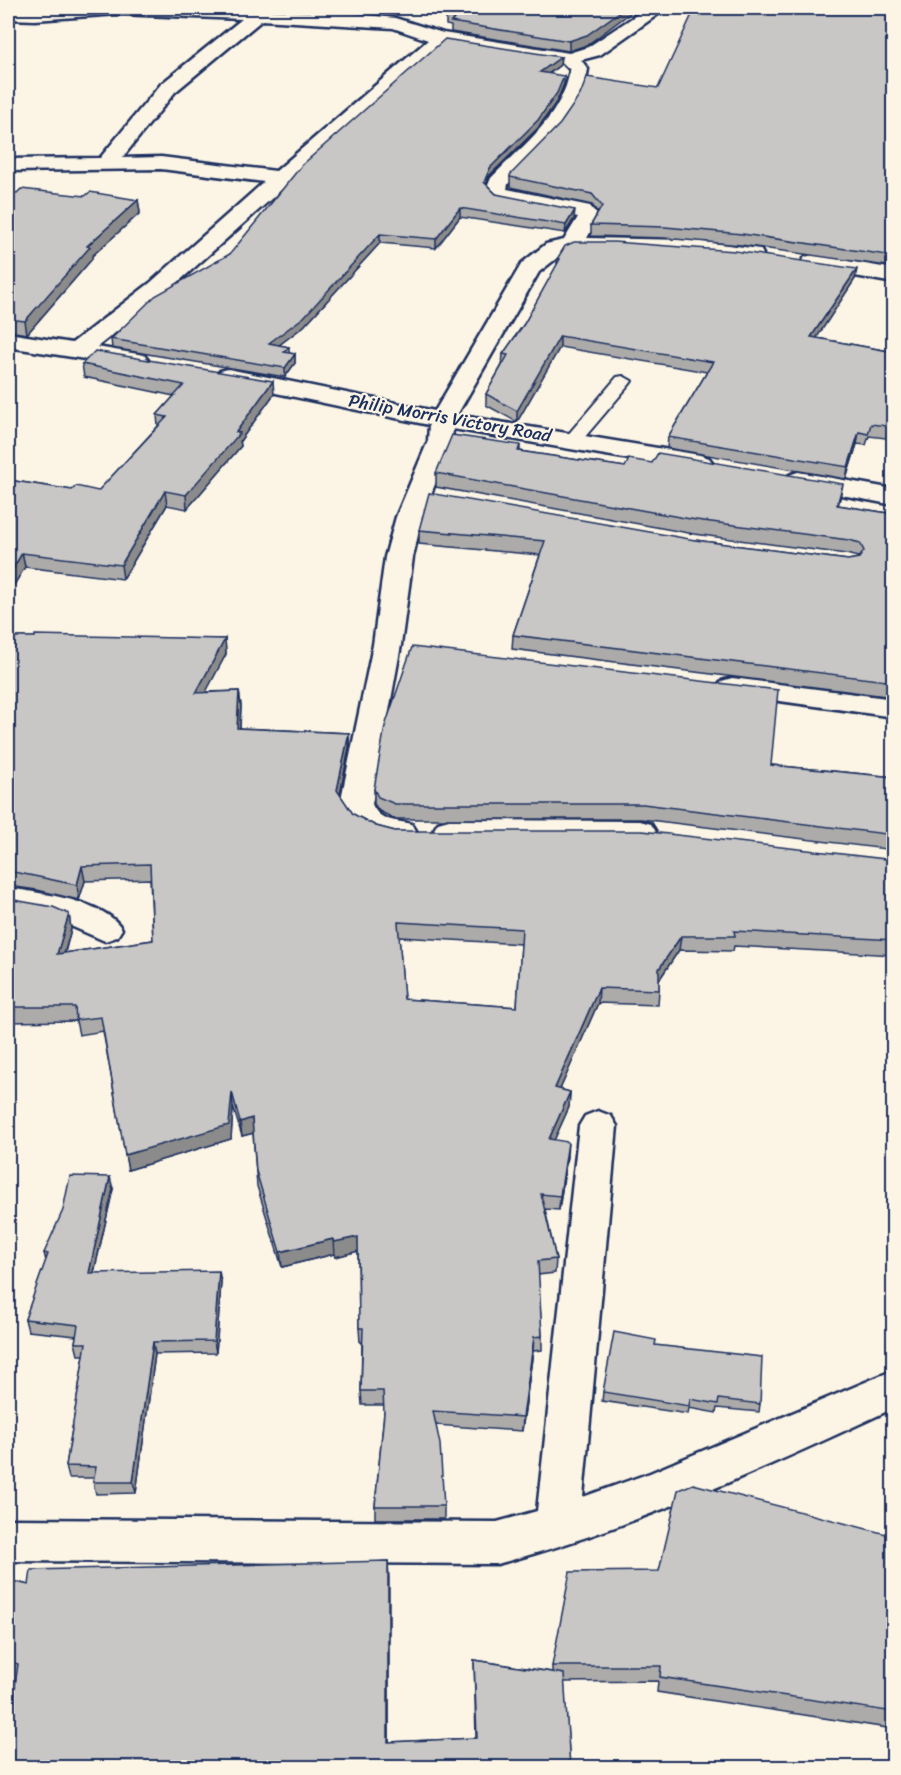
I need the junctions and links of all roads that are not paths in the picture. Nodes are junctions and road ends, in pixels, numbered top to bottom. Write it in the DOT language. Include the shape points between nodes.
graph roads {
  1 [pos="658,8"];
  2 [pos="8,14"];
  3 [pos="256,16"];
  4 [pos="440,38"];
  5 [pos="569,57"];
  6 [pos="106,163"];
  7 [pos="8,165"];
  8 [pos="280,178"];
  9 [pos="572,244"];
  10 [pos="894,276"];
  11 [pos="8,340"];
  12 [pos="78,350"];
  13 [pos="159,364"];
  14 [pos="204,372"];
  15 [pos="623,381"];
  16 [pos="442,420"];
  17 [pos="572,441"];
  18 [pos="719,467"];
  19 [pos="777,477"];
  20 [pos="894,497"];
  21 [pos="710,685"];
  22 [pos="894,708"];
  23 [pos="663,834"];
  24 [pos="8,900"];
  25 [pos="105,929"];
  26 [pos="598,1126"];
  27 [pos="894,1388"];
  28 [pos="558,1527"];
  29 [pos="8,1540"];
  1 -- 5 [label="street" via="594,51"];
  2 -- 3 [label="street" via="116,9"];
  3 -- 4 [label="street" via="384,21"];
  3 -- 6 [label="street" via="168,88"];
  4 -- 5 [label="street"];
  4 -- 8 [label="street"];
  5 -- 9 [label="street" via="579,69 578,84 558,119 498,182 496,190 503,196 588,213"];
  6 -- 7 [label="street"];
  6 -- 8 [label="street" via="161,163"];
  8 -- 12 [label="street" via="158,288"];
  9 -- 10 [label="street" via="687,246"];
  9 -- 16 [label="street" via="554,249 530,268"];
  11 -- 12 [label="street"];
  12 -- 13 [label="street"];
  14 -- 16 [label="street, Philip Morris Victory Road"];
  15 -- 17 [label="lane"];
  16 -- 17 [label="street, Philip Morris Victory Road"];
  16 -- 23 [label="street" via="429,496 399,557 398,647 356,804 360,818 374,828 395,832 563,830"];
  17 -- 18 [label="street, Philip Morris Victory Road"];
  19 -- 20 [label="street"];
  21 -- 22 [label="street"];
  24 -- 25 [label="street" via="64,909"];
  26 -- 28 [label="street"];
  27 -- 28 [label="street" via="659,1490"];
  28 -- 29 [label="street" via="497,1543"];
}
